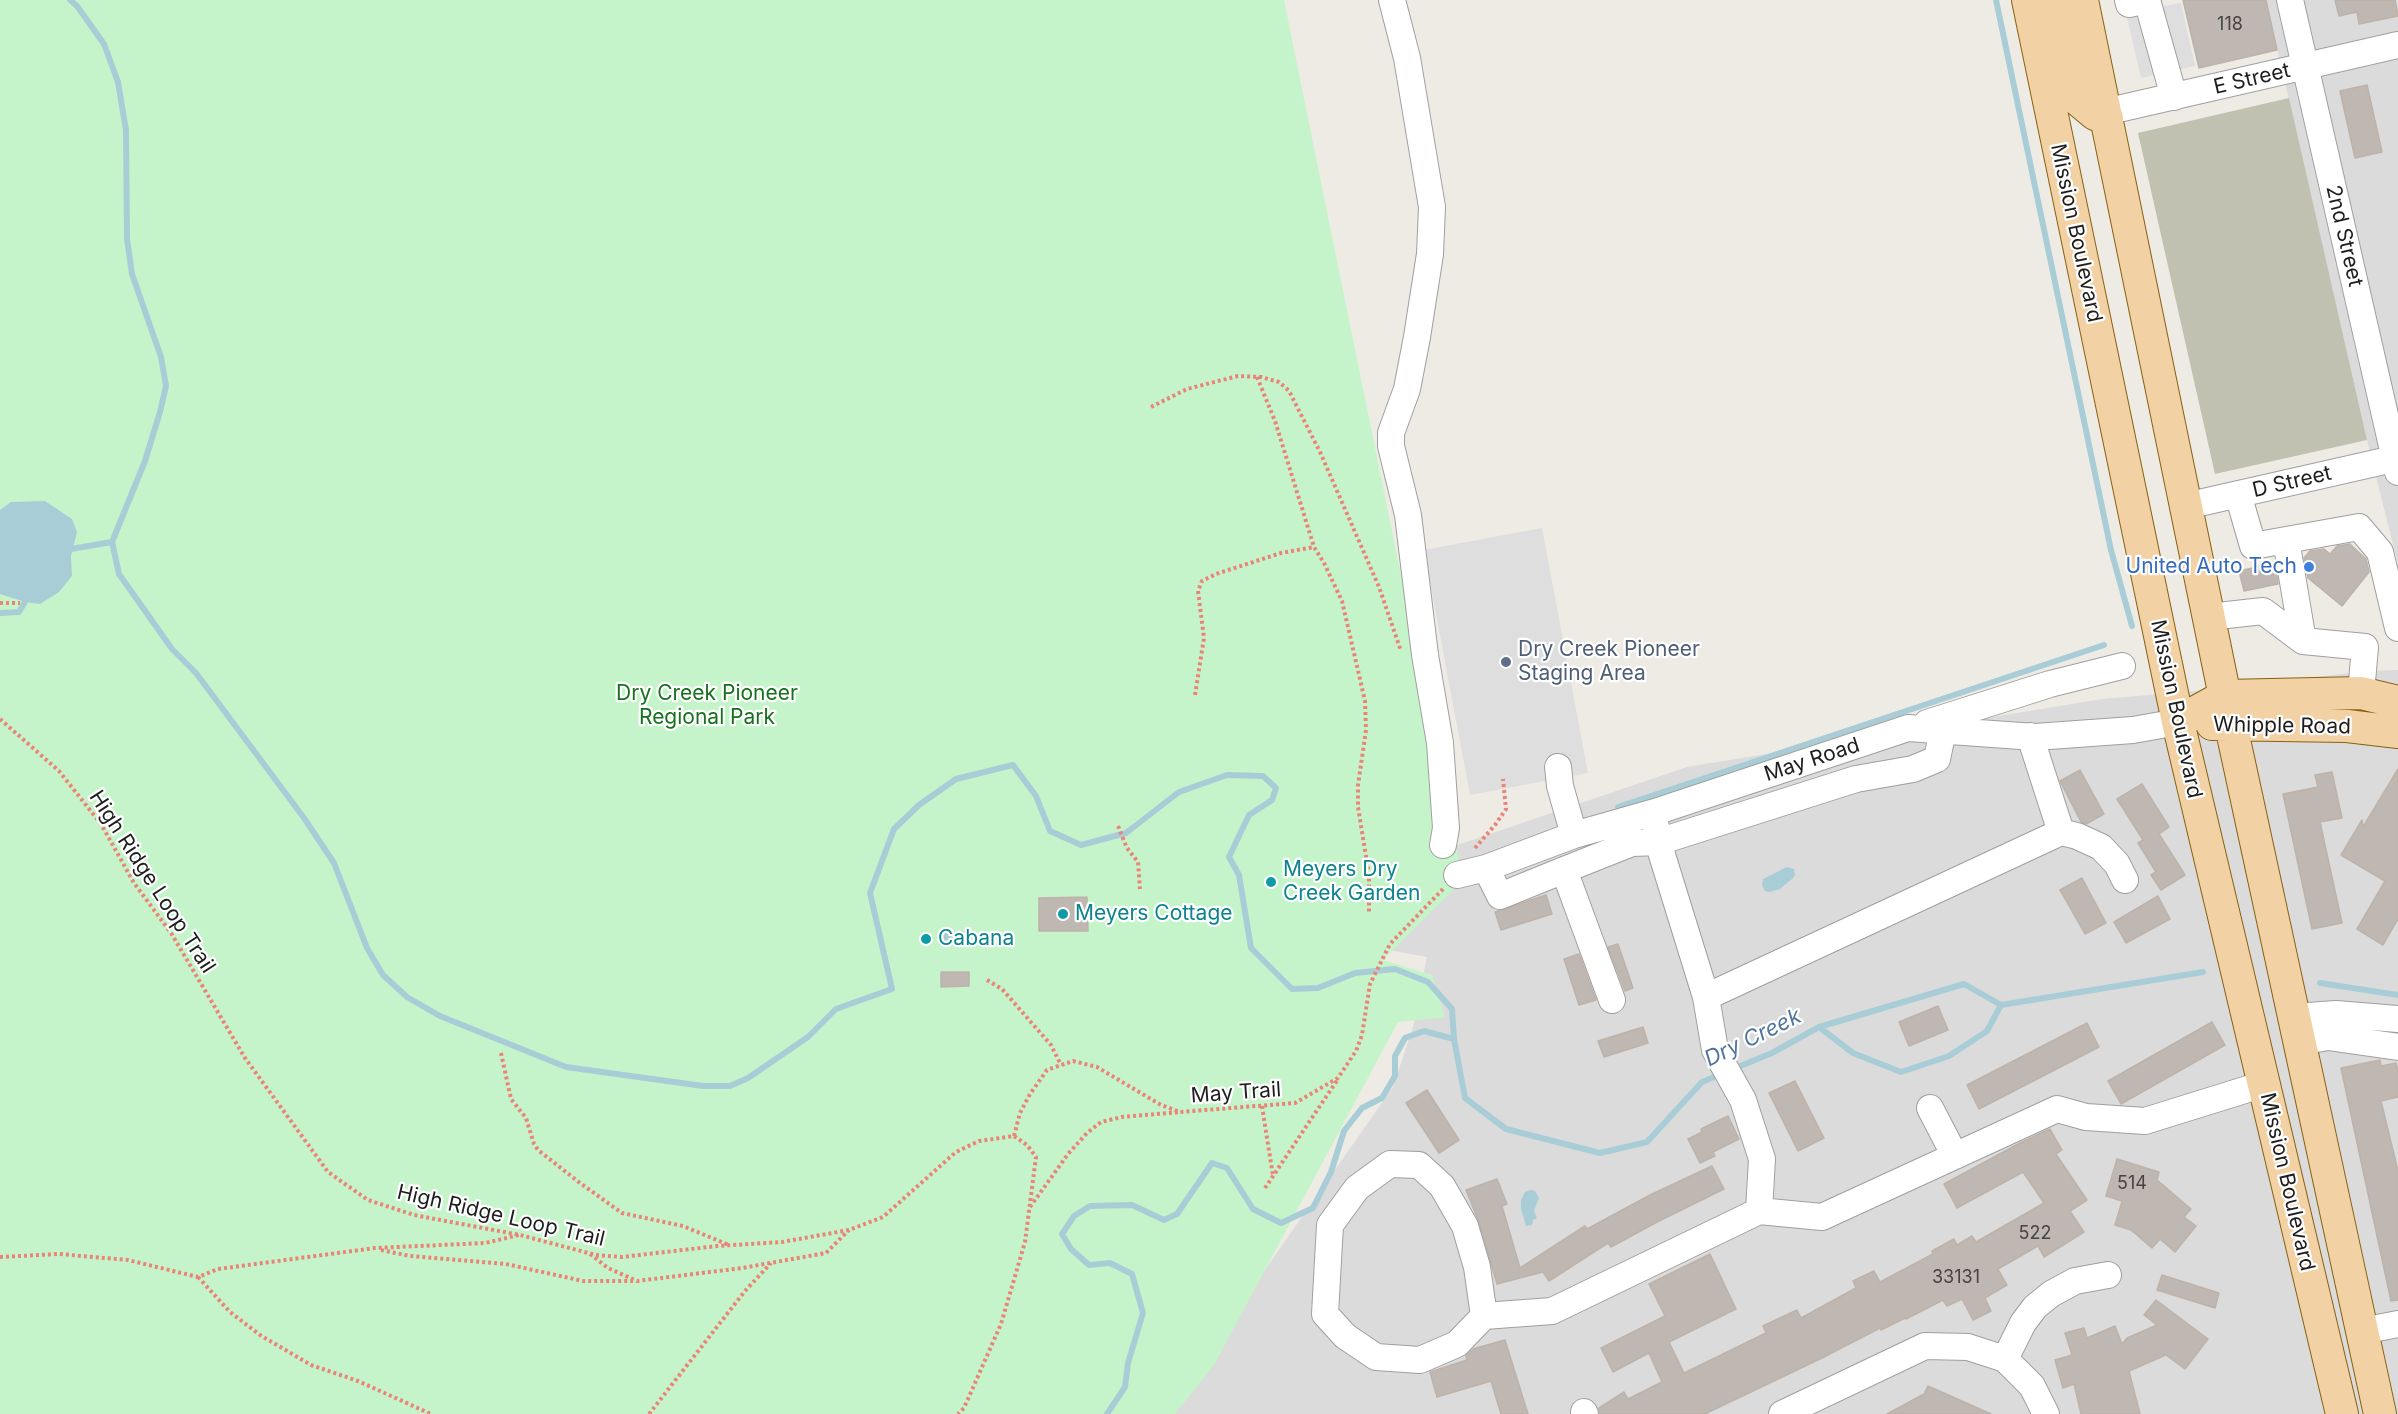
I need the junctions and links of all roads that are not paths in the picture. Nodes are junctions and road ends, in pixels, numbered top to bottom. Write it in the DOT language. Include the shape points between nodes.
graph roads {
  1 [pos="1392,0"];
  2 [pos="2028,0"];
  3 [pos="2056,0"];
  4 [pos="2082,0"];
  5 [pos="2128,0"];
  6 [pos="2290,0"];
  7 [pos="2398,45"];
  8 [pos="2305,67"];
  9 [pos="2174,97"];
  10 [pos="2106,115"];
  11 [pos="2397,463"];
  12 [pos="2238,494"];
  13 [pos="2186,506"];
  14 [pos="2286,540"];
  15 [pos="2209,617"];
  16 [pos="2398,628"];
  17 [pos="2303,641"];
  18 [pos="2365,647"];
  19 [pos="2122,666"];
  20 [pos="2361,693"];
  21 [pos="2397,700"];
  22 [pos="2228,711"];
  23 [pos="2178,722"];
  24 [pos="1908,728"];
  25 [pos="1943,730"];
  26 [pos="2398,732"];
  27 [pos="2030,736"];
  28 [pos="1558,767"];
  29 [pos="1651,813"];
  30 [pos="2061,832"];
  31 [pos="1574,835"];
  32 [pos="1658,842"];
  33 [pos="1443,845"];
  34 [pos="1486,868"];
  35 [pos="1564,870"];
  36 [pos="1457,875"];
  37 [pos="2125,880"];
  38 [pos="1706,997"];
  39 [pos="1612,1000"];
  40 [pos="2398,1019"];
  41 [pos="2296,1030"];
  42 [pos="2398,1047"];
  43 [pos="2264,1084"];
  44 [pos="1930,1108"];
  45 [pos="1955,1156"];
  46 [pos="1760,1211"];
  47 [pos="2108,1275"];
  48 [pos="1484,1316"];
  49 [pos="2398,1324"];
  50 [pos="2362,1331"];
  51 [pos="2005,1359"];
  52 [pos="1782,1414"];
  53 [pos="2046,1414"];
  54 [pos="2342,1414"];
  55 [pos="2380,1414"];
  1 -- 33 [label="street" via="1407,58 1432,207 1430,254 1417,338 1391,446 1408,515 1440,743 1446,828"];
  2 -- 23 [label="main road, Mission Boulevard"];
  3 -- 10 [label="main road" via="2077,99 2095,114"];
  4 -- 10 [label="main road, Mission Boulevard"];
  5 -- 9 [label="street" via="2129,4 2147,0"];
  6 -- 8 [label="street, 2nd Street"];
  7 -- 8 [label="street, E Street"];
  8 -- 9 [label="street, E Street"];
  8 -- 11 [label="street, 2nd Street"];
  9 -- 10 [label="street, E Street"];
  10 -- 13 [label="main road, Mission Boulevard"];
  11 -- 12 [label="street, D Street"];
  12 -- 13 [label="street, D Street"];
  12 -- 14 [label="street" via="2253,546"];
  13 -- 15 [label="main road, Mission Boulevard"];
  14 -- 16 [label="street" via="2359,527 2380,552"];
  14 -- 17 [label="street"];
  15 -- 17 [label="street" via="2263,611"];
  15 -- 22 [label="main road, Mission Boulevard"];
  16 -- 18 [label="street"];
  17 -- 18 [label="street"];
  18 -- 20 [label="street"];
  19 -- 24 [label="street"];
  20 -- 21 [label="main road, Whipple Road"];
  20 -- 22 [label="main road, Whipple Road"];
  22 -- 23 [label="main road, Whipple Road"];
  22 -- 26 [label="main road, Whipple Road"];
  22 -- 41 [label="main road, Mission Boulevard"];
  23 -- 27 [label="street, May Road" via="2133,730"];
  23 -- 43 [label="main road, Mission Boulevard"];
  24 -- 25 [label="street, May Road"];
  24 -- 29 [label="street, May Road"];
  25 -- 27 [label="street, May Road"];
  25 -- 32 [label="street" via="1937,759 1913,769 1856,779"];
  27 -- 30 [label="street"];
  28 -- 31 [label="street"];
  29 -- 31 [label="street, May Road"];
  29 -- 32 [label="street"];
  30 -- 37 [label="street" via="2101,847"];
  30 -- 38 [label="street"];
  31 -- 34 [label="street, May Road"];
  32 -- 35 [label="street" via="1632,843"];
  32 -- 38 [label="street"];
  34 -- 35 [label="street" via="1500,896"];
  34 -- 36 [label="street, May Road"];
  35 -- 39 [label="street"];
  38 -- 46 [label="street" via="1715,1050 1743,1100 1762,1159"];
  40 -- 41 [label="street" via="2336,1014"];
  41 -- 42 [label="street"];
  41 -- 50 [label="main road, Mission Boulevard"];
  43 -- 45 [label="street" via="2145,1121 2086,1117 2057,1109"];
  43 -- 54 [label="main road, Mission Boulevard"];
  44 -- 45 [label="street"];
  45 -- 46 [label="street" via="1822,1217"];
  46 -- 48 [label="street" via="1552,1311"];
  47 -- 51 [label="street" via="2075,1281 2051,1294 2023,1323"];
  48 -- 48 [label="street" via="1478,1267 1465,1226 1442,1186 1419,1166 1390,1164 1357,1188 1330,1225 1325,1314 1345,1336 1376,1357 1420,1360 1457,1344"];
  49 -- 50 [label="street"];
  50 -- 55 [label="main road, Mission Boulevard"];
  51 -- 52 [label="street" via="1968,1347 1925,1346"];
  51 -- 53 [label="street" via="2032,1386"];
}
